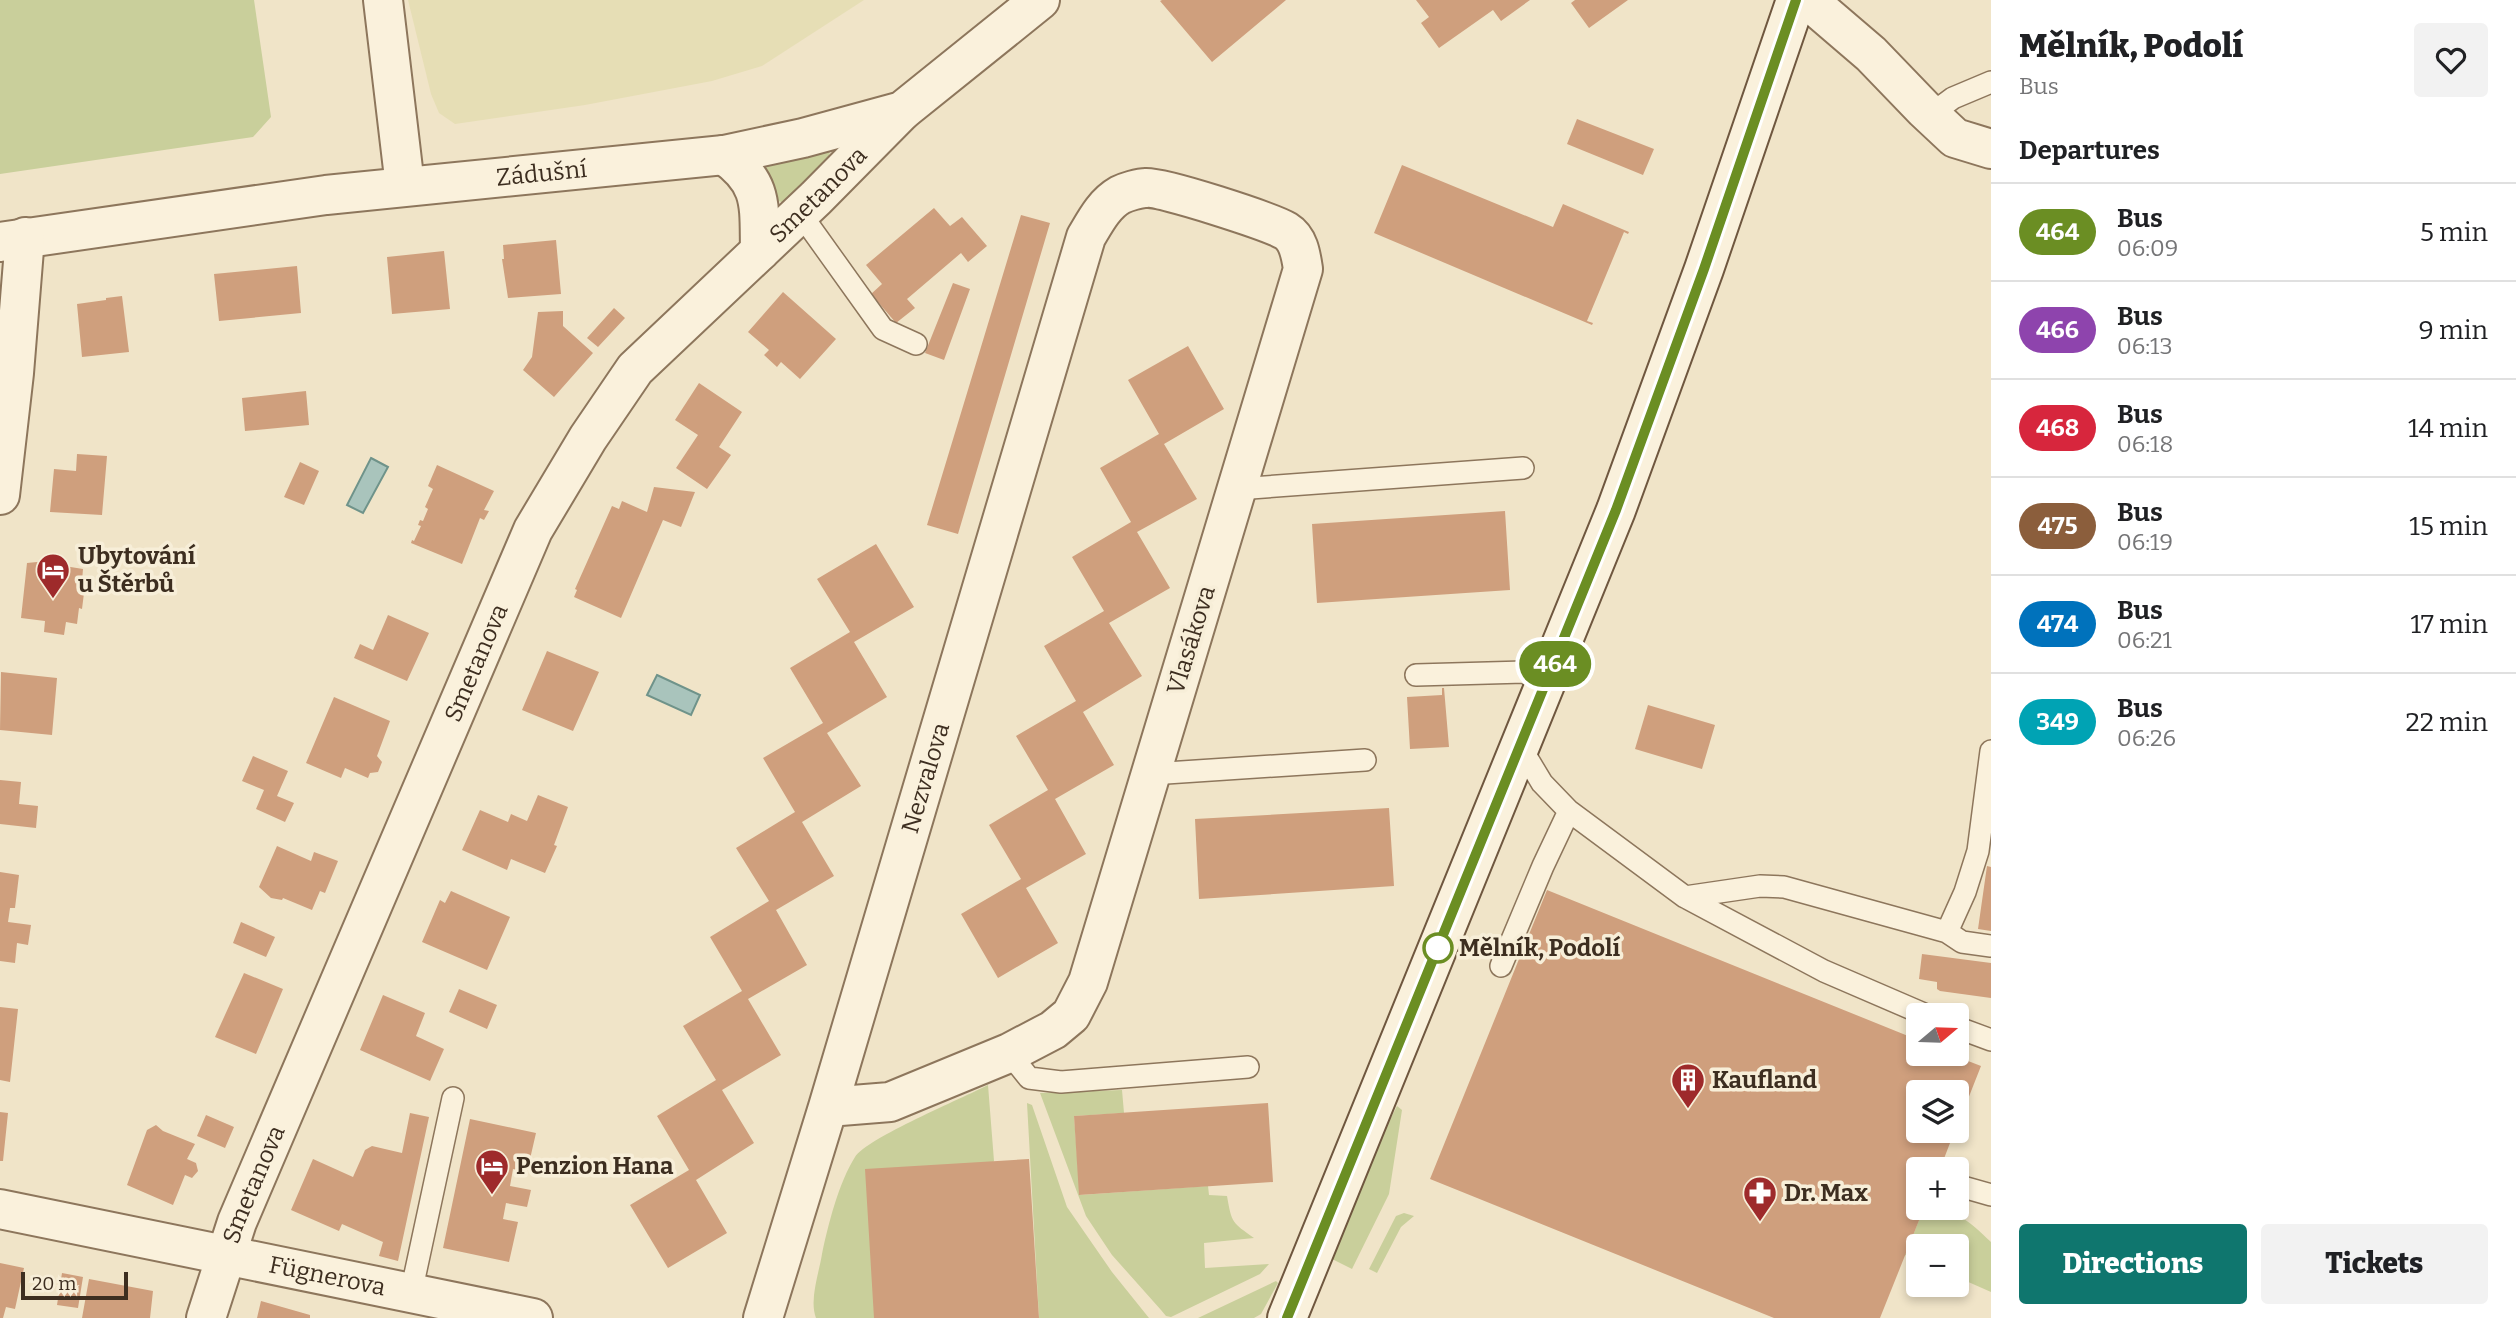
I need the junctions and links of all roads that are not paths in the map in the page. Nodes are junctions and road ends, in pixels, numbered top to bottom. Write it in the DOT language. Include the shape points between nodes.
graph roads {
  1 [pos="383,0"];
  2 [pos="1040,0"];
  3 [pos="1796,0"];
  4 [pos="1808,0"];
  5 [pos="1991,82"];
  6 [pos="902,111"];
  7 [pos="1930,115"];
  8 [pos="1991,149"];
  9 [pos="724,155"];
  10 [pos="405,186"];
  11 [pos="800,213"];
  12 [pos="1086,237"];
  13 [pos="13,239"];
  14 [pos="760,251"];
  15 [pos="916,344"];
  16 [pos="7,372"];
  17 [pos="1523,468"];
  18 [pos="1237,489"];
  19 [pos="0,495"];
  20 [pos="1416,675"];
  21 [pos="1546,685"];
  22 [pos="1521,748"];
  23 [pos="1991,751"];
  24 [pos="1365,760"];
  25 [pos="1151,774"];
  26 [pos="1569,811"];
  27 [pos="1984,852"];
  28 [pos="1685,897"];
  29 [pos="1947,932"];
  30 [pos="1991,946"];
  31 [pos="1501,966"];
  32 [pos="1906,1006"];
  33 [pos="1969,1032"];
  34 [pos="1991,1041"];
  35 [pos="1009,1053"];
  36 [pos="1248,1067"];
  37 [pos="453,1098"];
  38 [pos="828,1108"];
  39 [pos="1969,1189"];
  40 [pos="1991,1195"];
  41 [pos="0,1209"];
  42 [pos="227,1254"];
  43 [pos="411,1293"];
  44 [pos="478,1313"];
  45 [pos="206,1318"];
  46 [pos="533,1318"];
  47 [pos="763,1318"];
  48 [pos="1287,1318"];
  1 -- 10 [label="street"];
  2 -- 6 [label="street, Zádušní"];
  3 -- 21 [label="street" via="1704,269"];
  4 -- 7 [label="street" via="1871,54"];
  5 -- 7 [label="lane" via="1953,98"];
  6 -- 9 [label="street, Zádušní"];
  6 -- 11 [label="street, Smetanova"];
  7 -- 8 [label="street" via="1955,138"];
  9 -- 10 [label="street, Zádušní"];
  9 -- 14 [label="street" via="742,167 753,184"];
  10 -- 13 [label="street, Zádušní"];
  11 -- 14 [label="street, Smetanova"];
  11 -- 15 [label="lane" via="883,328"];
  12 -- 18 [label="street, Vlasákova" via="1099,215 1119,196 1146,187 1288,232 1299,248 1303,269"];
  12 -- 38 [label="street, Nezvalova"];
  13 -- 16 [label="street"];
  14 -- 42 [label="street, Smetanova" via="635,369 533,530"];
  16 -- 19 [label="street"];
  17 -- 18 [label="lane"];
  18 -- 25 [label="street, Vlasákova"];
  20 -- 21 [label="lane" via="1524,673"];
  21 -- 22 [label="street"];
  22 -- 26 [label="lane" via="1542,783"];
  22 -- 48 [label="street"];
  23 -- 27 [label="lane"];
  24 -- 25 [label="lane"];
  25 -- 35 [label="street, Vlasákova" via="1088,982 1071,1015"];
  26 -- 28 [label="lane"];
  26 -- 31 [label="lane"];
  27 -- 29 [label="lane"];
  28 -- 29 [label="lane" via="1784,887"];
  28 -- 32 [label="lane" via="1824,971"];
  29 -- 30 [label="lane" via="1962,942"];
  33 -- 34 [label="lane"];
  35 -- 36 [label="lane" via="1029,1078 1061,1082"];
  35 -- 38 [label="street, Vlasákova" via="890,1102"];
  37 -- 43 [label="lane"];
  38 -- 47 [label="street, Nezvalova"];
  39 -- 40 [label="lane"];
  41 -- 42 [label="street, Fügnerova"];
  42 -- 43 [label="street, Fügnerova"];
  42 -- 45 [label="street, Smetanova"];
  43 -- 44 [label="street, Fügnerova"];
  44 -- 46 [label="street, Fügnerova"];
}
